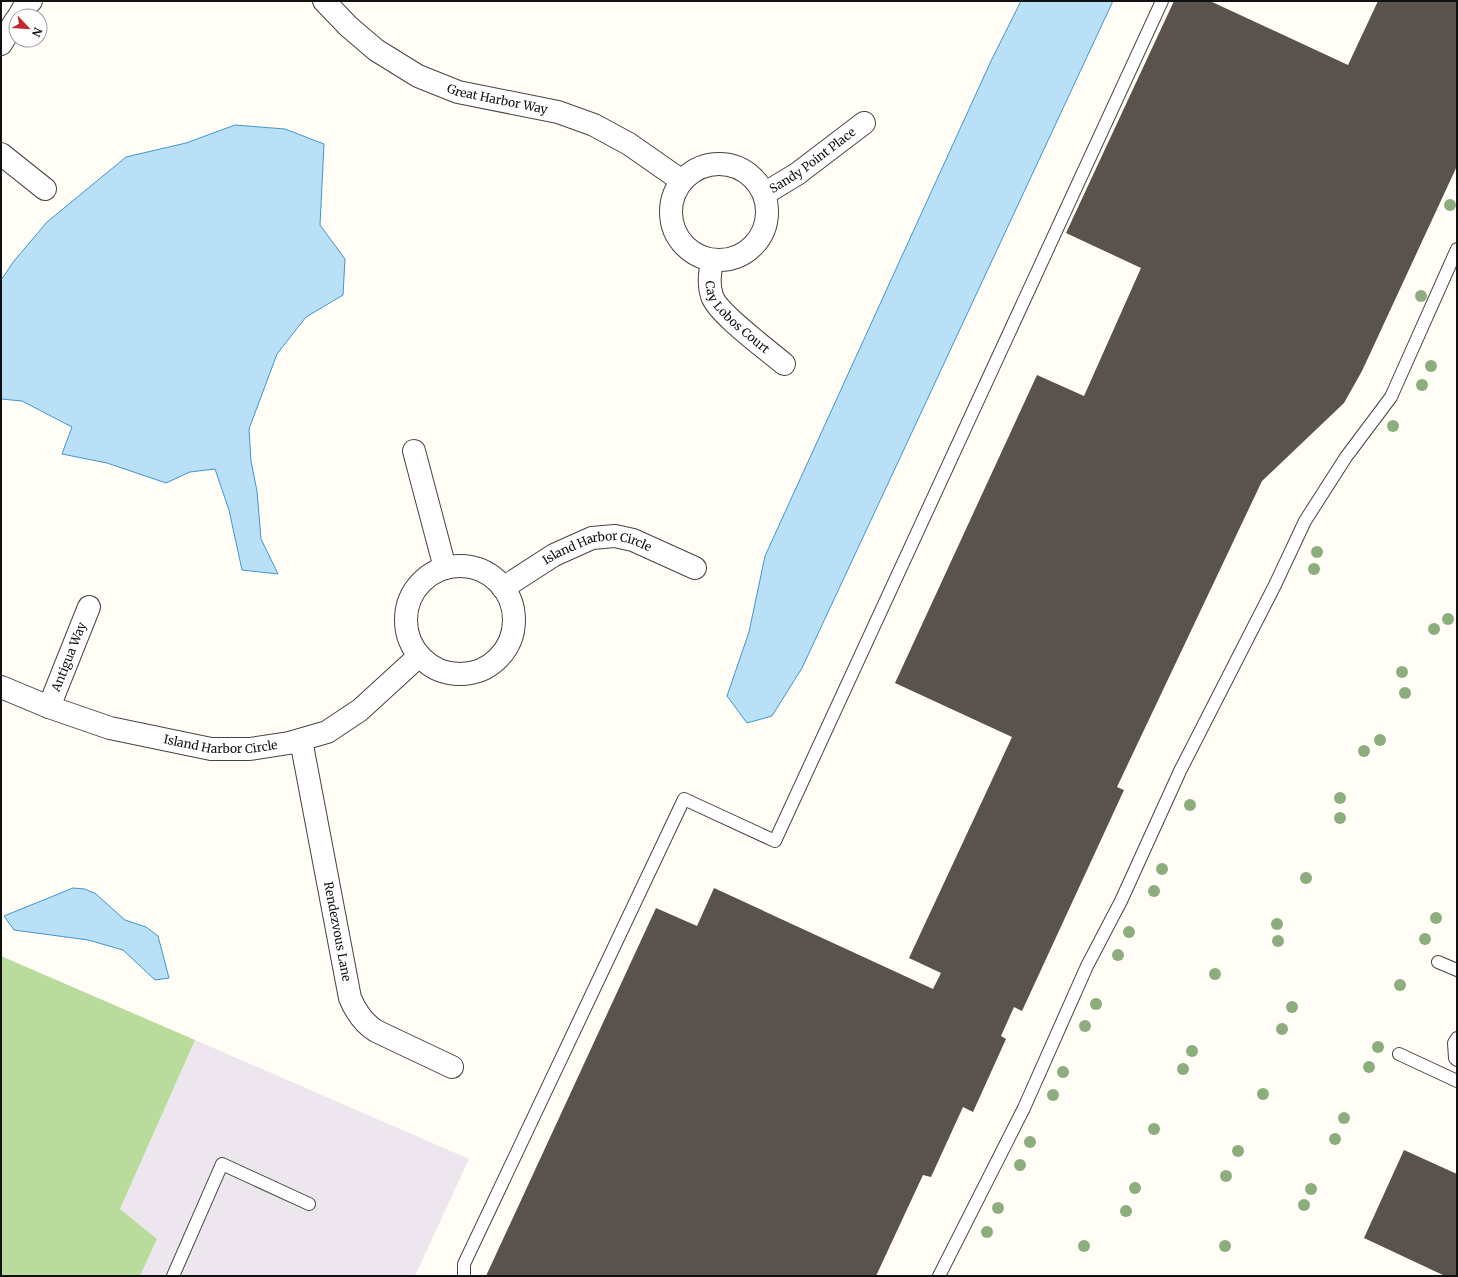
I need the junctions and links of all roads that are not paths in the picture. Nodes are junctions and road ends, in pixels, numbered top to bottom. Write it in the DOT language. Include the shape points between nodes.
graph roads {
  1 [pos="324,1"];
  2 [pos="1162,1"];
  3 [pos="8,33"];
  4 [pos="1,44"];
  5 [pos="864,123"];
  6 [pos="1,154"];
  7 [pos="682,181"];
  8 [pos="45,189"];
  9 [pos="764,194"];
  10 [pos="1457,249"];
  11 [pos="712,260"];
  12 [pos="784,364"];
  13 [pos="414,451"];
  14 [pos="445,568"];
  15 [pos="695,568"];
  16 [pos="503,588"];
  17 [pos="90,607"];
  18 [pos="419,656"];
  19 [pos="1,686"];
  20 [pos="49,707"];
  21 [pos="302,740"];
  22 [pos="1438,962"];
  23 [pos="1457,970"];
  24 [pos="1457,1038"];
  25 [pos="1399,1054"];
  26 [pos="1457,1060"];
  27 [pos="452,1067"];
  28 [pos="1457,1081"];
  29 [pos="309,1204"];
  30 [pos="173,1276"];
  31 [pos="464,1276"];
  32 [pos="939,1276"];
  1 -- 7 [label="street, Great Harbor Way" via="376,50 418,76 458,92 558,112 594,125 629,144"];
  2 -- 31 [label="lane" via="775,841 684,799 464,1264"];
  3 -- 4 [label="street"];
  5 -- 9 [label="street, Sandy Point Place" via="797,174"];
  6 -- 8 [label="street"];
  7 -- 9 [label="street" via="693,171 707,165 724,164 746,172 756,180"];
  7 -- 11 [label="street" via="673,196 671,213 674,229 683,244 696,254"];
  9 -- 11 [label="street, Sandy Point Place" via="767,205 766,222 759,239 746,252 729,259"];
  10 -- 32 [label="lane" via="1391,398 1346,457 1305,521 1180,771 1121,901 1087,966 1024,1108"];
  11 -- 12 [label="street, Cay Lobos Court" via="709,282 713,298 722,312"];
  13 -- 14 [label="street"];
  14 -- 16 [label="street" via="463,566 480,570"];
  14 -- 18 [label="street" via="433,573 419,584 408,602 408,638"];
  15 -- 16 [label="street, Island Harbor Circle" via="633,540 615,536 592,538 554,555"];
  16 -- 18 [label="street" via="509,597 514,614 512,633 505,651 490,665 472,673 452,674 434,668"];
  17 -- 20 [label="street, Antigua Way"];
  18 -- 21 [label="street, Island Harbor Circle" via="360,710 327,732"];
  19 -- 20 [label="street, Island Harbor Circle"];
  20 -- 21 [label="street, Island Harbor Circle" via="110,728 211,749 250,749"];
  21 -- 27 [label="street, Rendezvous Lane" via="350,998 357,1014 370,1027"];
  22 -- 23 [label="lane"];
  24 -- 26 [label="lane" via="1454,1043"];
  25 -- 28 [label="lane"];
  29 -- 30 [label="lane" via="222,1164"];
}
